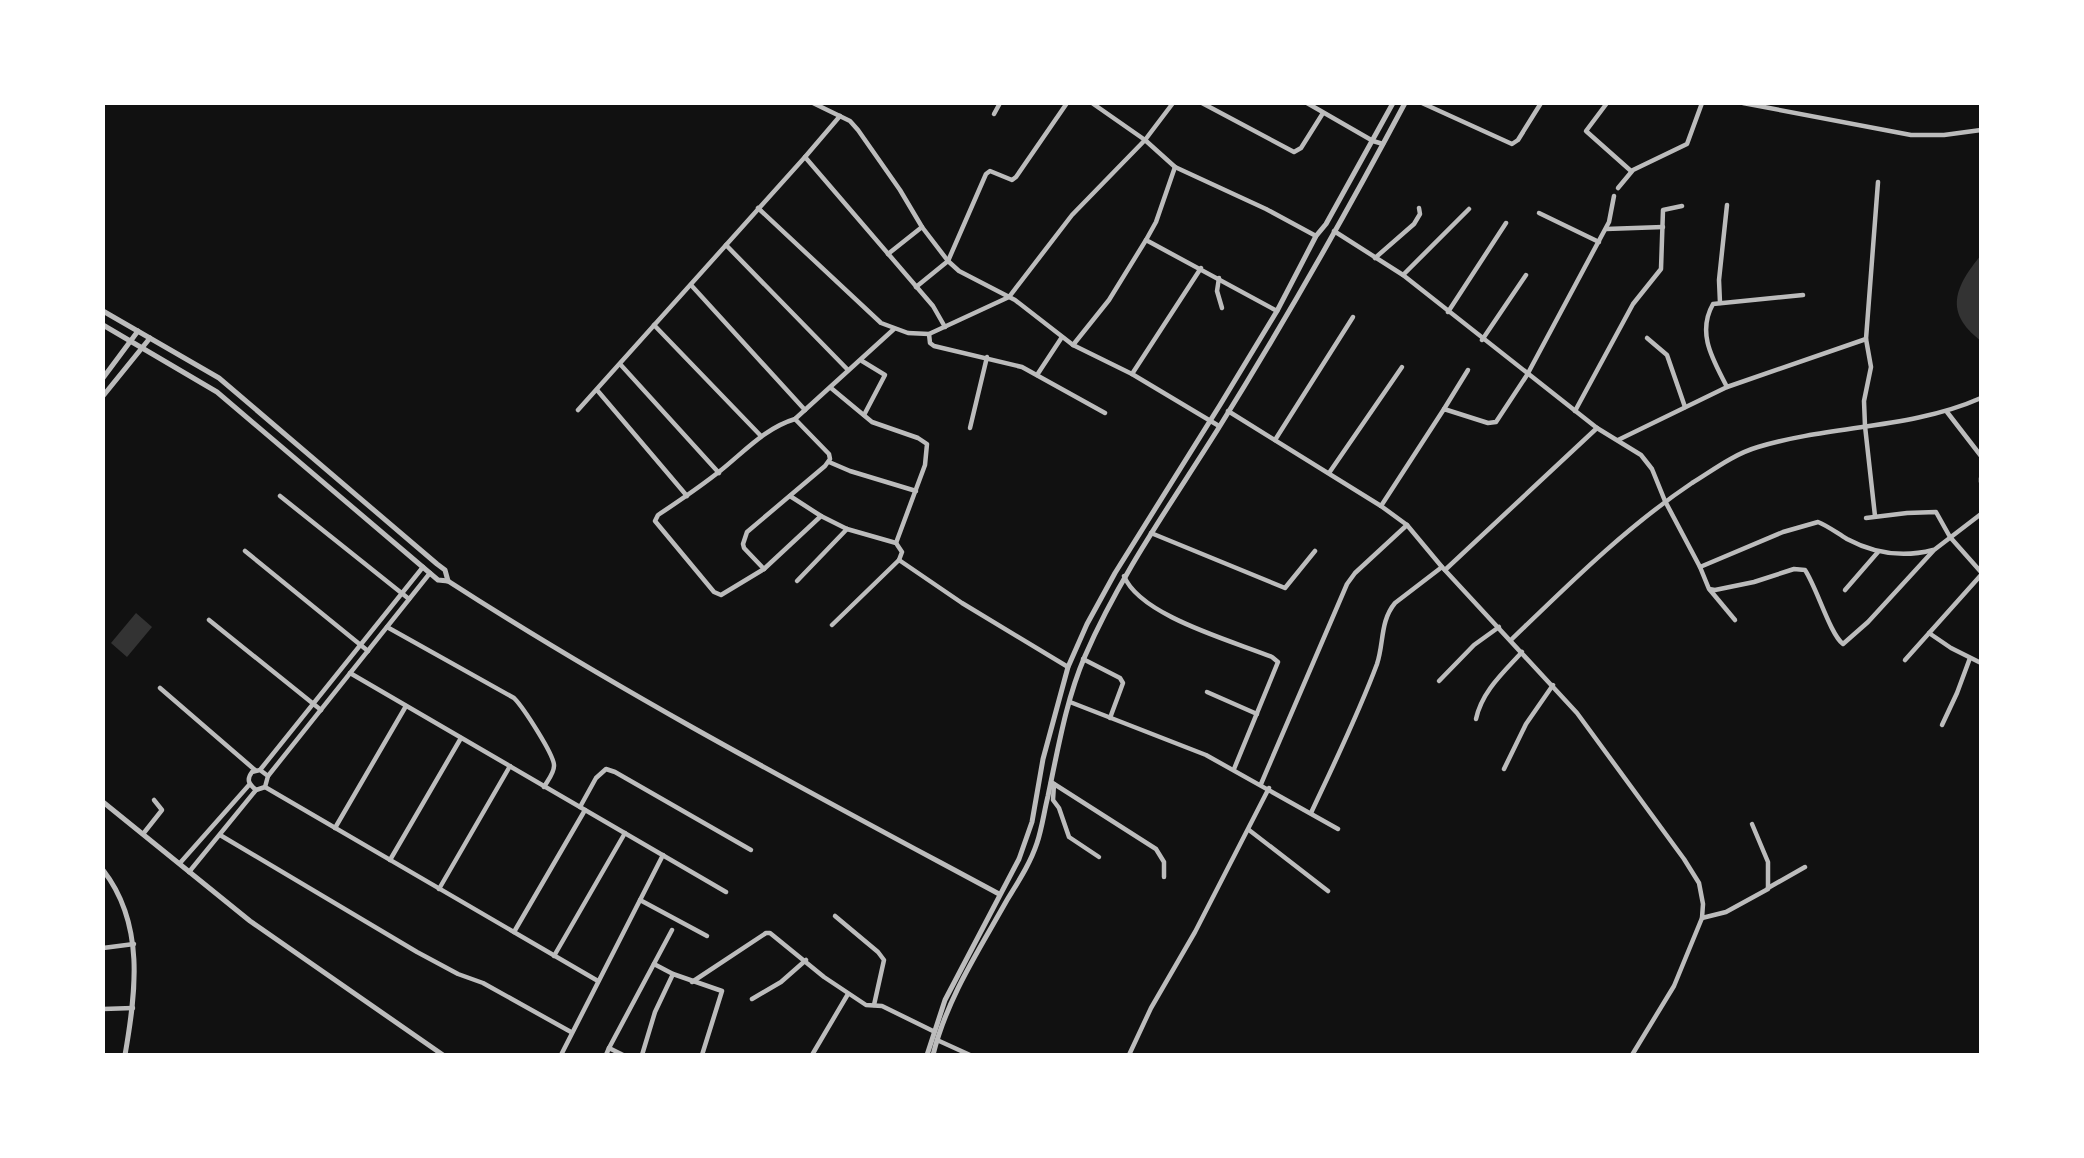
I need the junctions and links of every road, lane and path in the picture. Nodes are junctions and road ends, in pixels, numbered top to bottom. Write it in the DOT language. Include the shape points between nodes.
graph roads {
  1 [pos="813,103"];
  2 [pos="1000,103"];
  3 [pos="1067,103"];
  4 [pos="1092,103"];
  5 [pos="1173,103"];
  6 [pos="1202,103"];
  7 [pos="1307,103"];
  8 [pos="1393,103"];
  9 [pos="1405,103"];
  10 [pos="1422,103"];
  11 [pos="1541,103"];
  12 [pos="1607,103"];
  13 [pos="1702,103"];
  14 [pos="1743,103"];
  15 [pos="1323,113"];
  16 [pos="993,114"];
  17 [pos="840,116"];
  18 [pos="1981,130"];
  19 [pos="1144,139"];
  20 [pos="1373,141"];
  21 [pos="1383,144"];
  22 [pos="805,157"];
  23 [pos="1175,167"];
  24 [pos="1632,171"];
  25 [pos="1878,182"];
  26 [pos="1618,188"];
  27 [pos="1614,196"];
  28 [pos="1727,205"];
  29 [pos="1682,206"];
  30 [pos="758,208"];
  31 [pos="1419,208"];
  32 [pos="1469,209"];
  33 [pos="1539,213"];
  34 [pos="1506,223"];
  35 [pos="922,227"];
  36 [pos="1663,227"];
  37 [pos="1606,229"];
  38 [pos="1335,231"];
  39 [pos="1316,236"];
  40 [pos="1146,240"];
  41 [pos="1599,242"];
  42 [pos="726,245"];
  43 [pos="888,254"];
  44 [pos="1375,258"];
  45 [pos="948,261"];
  46 [pos="1200,268"];
  47 [pos="1403,275"];
  48 [pos="1526,275"];
  49 [pos="1219,278"];
  50 [pos="691,285"];
  51 [pos="916,287"];
  52 [pos="1803,295"];
  53 [pos="1009,297"];
  54 [pos="1720,303"];
  55 [pos="1222,308"];
  56 [pos="103,311"];
  57 [pos="1277,311"];
  58 [pos="1448,312"];
  59 [pos="1353,317"];
  60 [pos="103,324"];
  61 [pos="654,325"];
  62 [pos="945,327"];
  63 [pos="894,329"];
  64 [pos="138,331"];
  65 [pos="929,334"];
  66 [pos="1062,337"];
  67 [pos="149,338"];
  68 [pos="1647,338"];
  69 [pos="1866,339"];
  70 [pos="1482,340"];
  71 [pos="131,341"];
  72 [pos="1073,345"];
  73 [pos="143,348"];
  74 [pos="987,357"];
  75 [pos="861,361"];
  76 [pos="620,364"];
  77 [pos="1402,367"];
  78 [pos="848,370"];
  79 [pos="1468,370"];
  80 [pos="1132,374"];
  81 [pos="1037,375"];
  82 [pos="1527,375"];
  83 [pos="103,378"];
  84 [pos="1727,387"];
  85 [pos="831,388"];
  86 [pos="597,390"];
  87 [pos="103,396"];
  88 [pos="1981,398"];
  89 [pos="1685,407"];
  90 [pos="1444,409"];
  91 [pos="578,410"];
  92 [pos="805,410"];
  93 [pos="1228,411"];
  94 [pos="1575,411"];
  95 [pos="1947,412"];
  96 [pos="1105,413"];
  97 [pos="864,415"];
  98 [pos="795,419"];
  99 [pos="1209,421"];
  100 [pos="1219,426"];
  101 [pos="1865,426"];
  102 [pos="970,428"];
  103 [pos="1597,428"];
  104 [pos="761,436"];
  105 [pos="1275,440"];
  106 [pos="1617,440"];
  107 [pos="1981,456"];
  108 [pos="829,462"];
  109 [pos="719,472"];
  110 [pos="1329,473"];
  111 [pos="916,491"];
  112 [pos="280,496"];
  113 [pos="687,496"];
  114 [pos="790,496"];
  115 [pos="1665,501"];
  116 [pos="369,506"];
  117 [pos="1381,506"];
  118 [pos="1981,514"];
  119 [pos="361,516"];
  120 [pos="821,516"];
  121 [pos="1875,516"];
  122 [pos="1866,518"];
  123 [pos="1407,525"];
  124 [pos="847,529"];
  125 [pos="1150,533"];
  126 [pos="1950,537"];
  127 [pos="896,543"];
  128 [pos="1934,550"];
  129 [pos="245,551"];
  130 [pos="1315,551"];
  131 [pos="1878,552"];
  132 [pos="899,560"];
  133 [pos="423,567"];
  134 [pos="1700,567"];
  135 [pos="1443,568"];
  136 [pos="764,569"];
  137 [pos="430,573"];
  138 [pos="1981,574"];
  139 [pos="1125,575"];
  140 [pos="448,581"];
  141 [pos="797,581"];
  142 [pos="1709,589"];
  143 [pos="1845,590"];
  144 [pos="402,593"];
  145 [pos="410,599"];
  146 [pos="1735,620"];
  147 [pos="209,621"];
  148 [pos="1087,624"];
  149 [pos="832,625"];
  150 [pos="387,627"];
  151 [pos="1499,627"];
  152 [pos="1097,629"];
  153 [pos="1929,633"];
  154 [pos="1511,640"];
  155 [pos="361,645"];
  156 [pos="368,651"];
  157 [pos="1522,652"];
  158 [pos="1970,658"];
  159 [pos="1083,659"];
  160 [pos="1905,660"];
  161 [pos="1981,663"];
  162 [pos="1068,667"];
  163 [pos="350,673"];
  164 [pos="1439,681"];
  165 [pos="1553,685"];
  166 [pos="160,688"];
  167 [pos="1206,692"];
  168 [pos="1070,702"];
  169 [pos="314,704"];
  170 [pos="406,706"];
  171 [pos="321,710"];
  172 [pos="1257,714"];
  173 [pos="1110,719"];
  174 [pos="1476,719"];
  175 [pos="1942,726"];
  176 [pos="461,738"];
  177 [pos="510,766"];
  178 [pos="1234,769"];
  179 [pos="1504,769"];
  180 [pos="258,770"];
  181 [pos="268,776"];
  182 [pos="1052,783"];
  183 [pos="1261,784"];
  184 [pos="249,785"];
  185 [pos="544,786"];
  186 [pos="265,787"];
  187 [pos="1269,788"];
  188 [pos="256,790"];
  189 [pos="154,800"];
  190 [pos="103,802"];
  191 [pos="583,809"];
  192 [pos="1311,813"];
  193 [pos="1752,824"];
  194 [pos="335,828"];
  195 [pos="1338,829"];
  196 [pos="1249,830"];
  197 [pos="625,833"];
  198 [pos="144,834"];
  199 [pos="220,835"];
  200 [pos="751,850"];
  201 [pos="663,855"];
  202 [pos="1099,857"];
  203 [pos="390,860"];
  204 [pos="180,863"];
  205 [pos="1805,867"];
  206 [pos="103,870"];
  207 [pos="189,872"];
  208 [pos="1164,877"];
  209 [pos="439,889"];
  210 [pos="1768,889"];
  211 [pos="1328,891"];
  212 [pos="726,892"];
  213 [pos="999,894"];
  214 [pos="640,900"];
  215 [pos="835,916"];
  216 [pos="1702,918"];
  217 [pos="672,930"];
  218 [pos="514,932"];
  219 [pos="707,936"];
  220 [pos="134,944"];
  221 [pos="103,948"];
  222 [pos="554,956"];
  223 [pos="806,960"];
  224 [pos="654,964"];
  225 [pos="673,974"];
  226 [pos="598,981"];
  227 [pos="692,982"];
  228 [pos="848,994"];
  229 [pos="752,999"];
  230 [pos="874,1005"];
  231 [pos="133,1008"];
  232 [pos="103,1009"];
  233 [pos="933,1031"];
  234 [pos="571,1032"];
  235 [pos="937,1040"];
  236 [pos="609,1048"];
  237 [pos="125,1055"];
  238 [pos="443,1055"];
  239 [pos="561,1055"];
  240 [pos="606,1055"];
  241 [pos="623,1055"];
  242 [pos="642,1055"];
  243 [pos="702,1055"];
  244 [pos="812,1055"];
  245 [pos="927,1055"];
  246 [pos="933,1055"];
  247 [pos="970,1055"];
  248 [pos="1129,1055"];
  249 [pos="1632,1055"];
  1 -- 17 [label="street"];
  2 -- 16 [label="street"];
  3 -- 45 [label="street" via="1016,177 986,174"];
  4 -- 19 [label="street"];
  5 -- 19 [label="street"];
  6 -- 15 [label="street" via="1294,152"];
  7 -- 15 [label="street"];
  8 -- 20 [label="street"];
  9 -- 21 [label="street"];
  10 -- 11 [label="street" via="1513,144"];
  12 -- 24 [label="street" via="1586,131"];
  13 -- 24 [label="street" via="1687,144"];
  14 -- 18 [label="street" via="1911,135"];
  15 -- 20 [label="street"];
  17 -- 22 [label="street"];
  17 -- 35 [label="street" via="858,130"];
  19 -- 23 [label="street"];
  19 -- 53 [label="street" via="1072,215"];
  20 -- 21 [label="street"];
  20 -- 39 [label="street"];
  21 -- 38 [label="street"];
  22 -- 30 [label="street"];
  22 -- 43 [label="street"];
  23 -- 39 [label="street"];
  23 -- 40 [label="street"];
  24 -- 26 [label="street"];
  25 -- 69 [label="street"];
  27 -- 37 [label="street"];
  28 -- 54 [label="street"];
  29 -- 36 [label="street" via="1663,210"];
  30 -- 42 [label="street"];
  30 -- 63 [label="street" via="869,313"];
  31 -- 44 [label="street" via="1415,224"];
  32 -- 47 [label="street"];
  33 -- 41 [label="street"];
  34 -- 58 [label="street"];
  35 -- 43 [label="street"];
  35 -- 45 [label="street"];
  36 -- 37 [label="street"];
  36 -- 94 [label="street" via="1661,269 1633,304"];
  37 -- 41 [label="street"];
  38 -- 44 [label="street"];
  38 -- 93 [label="street"];
  39 -- 57 [label="street"];
  40 -- 46 [label="street"];
  40 -- 72 [label="street" via="1109,300"];
  41 -- 82 [label="street"];
  42 -- 50 [label="street"];
  42 -- 78 [label="street"];
  43 -- 51 [label="street"];
  44 -- 47 [label="street"];
  45 -- 51 [label="street"];
  45 -- 53 [label="street"];
  46 -- 49 [label="street"];
  46 -- 80 [label="street"];
  47 -- 58 [label="street"];
  48 -- 70 [label="street"];
  49 -- 55 [label="street"];
  49 -- 57 [label="street"];
  50 -- 61 [label="street"];
  50 -- 92 [label="street"];
  51 -- 62 [label="street"];
  52 -- 54 [label="street"];
  53 -- 62 [label="street"];
  53 -- 66 [label="street"];
  54 -- 84 [label="street" via="1711,307 1705,341"];
  56 -- 64 [label="street"];
  57 -- 99 [label="street"];
  58 -- 70 [label="street"];
  59 -- 105 [label="street"];
  60 -- 71 [label="street"];
  61 -- 76 [label="street"];
  61 -- 104 [label="street"];
  62 -- 65 [label="street"];
  63 -- 65 [label="street"];
  63 -- 75 [label="street"];
  64 -- 67 [label="street"];
  64 -- 71 [label="street"];
  65 -- 74 [label="street" via="934,346"];
  66 -- 72 [label="street"];
  66 -- 81 [label="street"];
  67 -- 73 [label="street"];
  67 -- 116 [label="street" via="219,378"];
  68 -- 89 [label="street" via="1667,355"];
  69 -- 84 [label="street"];
  69 -- 101 [label="street" via="1871,367 1864,401"];
  70 -- 82 [label="street"];
  71 -- 73 [label="street"];
  71 -- 83 [label="street"];
  72 -- 80 [label="street"];
  73 -- 87 [label="street"];
  73 -- 119 [label="street" via="217,392"];
  74 -- 81 [label="street"];
  74 -- 102 [label="street"];
  75 -- 78 [label="street"];
  75 -- 97 [label="street" via="885,375"];
  76 -- 86 [label="street"];
  76 -- 109 [label="street"];
  77 -- 110 [label="street"];
  78 -- 85 [label="street"];
  79 -- 90 [label="street"];
  80 -- 99 [label="street"];
  81 -- 96 [label="street"];
  82 -- 90 [label="street" via="1493,424"];
  82 -- 94 [label="street"];
  84 -- 89 [label="street"];
  85 -- 92 [label="street"];
  85 -- 97 [label="street"];
  86 -- 91 [label="street"];
  86 -- 113 [label="street"];
  88 -- 95 [label="street"];
  89 -- 106 [label="street"];
  90 -- 117 [label="street"];
  92 -- 98 [label="street"];
  93 -- 100 [label="street"];
  93 -- 105 [label="street"];
  94 -- 103 [label="street"];
  95 -- 101 [label="street"];
  95 -- 107 [label="street"];
  97 -- 111 [label="street" via="879,426 927,444"];
  98 -- 104 [label="street"];
  98 -- 108 [label="street" via="829,454"];
  99 -- 100 [label="street"];
  99 -- 148 [label="street"];
  100 -- 125 [label="street"];
  101 -- 115 [label="street" via="1755,448"];
  101 -- 121 [label="street"];
  103 -- 106 [label="street"];
  103 -- 135 [label="street"];
  104 -- 109 [label="street"];
  105 -- 110 [label="street"];
  106 -- 115 [label="street" via="1647,460"];
  108 -- 111 [label="street"];
  108 -- 114 [label="street"];
  109 -- 113 [label="street"];
  110 -- 117 [label="street"];
  111 -- 127 [label="street"];
  112 -- 144 [label="street"];
  113 -- 136 [label="street" via="655,521 714,592 724,595"];
  114 -- 120 [label="street"];
  114 -- 136 [label="street" via="750,528 744,540 744,548"];
  115 -- 134 [label="street"];
  115 -- 154 [label="street"];
  116 -- 119 [label="street"];
  116 -- 140 [label="street" via="445,570"];
  117 -- 123 [label="street"];
  118 -- 126 [label="street"];
  119 -- 133 [label="street"];
  120 -- 124 [label="street"];
  120 -- 136 [label="street"];
  121 -- 122 [label="street"];
  121 -- 126 [label="street" via="1933,511"];
  123 -- 135 [label="street"];
  123 -- 183 [label="street" via="1347,584"];
  124 -- 127 [label="street"];
  124 -- 141 [label="street"];
  125 -- 130 [label="street" via="1285,588"];
  125 -- 139 [label="street"];
  126 -- 128 [label="street"];
  126 -- 138 [label="street"];
  127 -- 132 [label="street" via="902,552"];
  128 -- 131 [label="street" via="1913,555"];
  128 -- 142 [label="street" via="1843,644 1832,632 1805,570"];
  129 -- 155 [label="street"];
  131 -- 134 [label="street" via="1818,522 1783,531"];
  131 -- 143 [label="street"];
  132 -- 149 [label="street"];
  132 -- 162 [label="street"];
  133 -- 137 [label="street"];
  133 -- 144 [label="street"];
  134 -- 142 [label="street"];
  135 -- 151 [label="street"];
  135 -- 192 [label="street" via="1388,611 1378,661"];
  137 -- 140 [label="street"];
  137 -- 145 [label="street"];
  138 -- 153 [label="street"];
  139 -- 152 [label="street"];
  139 -- 172 [label="street" via="1141,599 1183,623 1278,662"];
  140 -- 213 [label="street" via="554,649"];
  142 -- 146 [label="street"];
  144 -- 145 [label="street"];
  144 -- 155 [label="street"];
  145 -- 150 [label="street"];
  147 -- 169 [label="street"];
  148 -- 152 [label="street"];
  148 -- 162 [label="street"];
  150 -- 156 [label="street"];
  150 -- 185 [label="street" via="514,698 524,708 553,760"];
  151 -- 154 [label="street"];
  151 -- 164 [label="street"];
  152 -- 159 [label="street"];
  153 -- 158 [label="street"];
  153 -- 160 [label="street"];
  154 -- 157 [label="street"];
  155 -- 156 [label="street"];
  155 -- 169 [label="street"];
  156 -- 163 [label="street"];
  157 -- 165 [label="street"];
  157 -- 174 [label="street" via="1485,694"];
  158 -- 161 [label="street"];
  158 -- 175 [label="street"];
  159 -- 168 [label="street"];
  159 -- 173 [label="street" via="1123,683"];
  162 -- 213 [label="street" via="1043,759 1032,822 1019,859"];
  163 -- 170 [label="street"];
  163 -- 171 [label="street"];
  165 -- 179 [label="street"];
  165 -- 216 [label="street" via="1684,859 1699,883"];
  166 -- 180 [label="street"];
  167 -- 172 [label="street"];
  168 -- 173 [label="street"];
  168 -- 182 [label="street"];
  169 -- 171 [label="street"];
  169 -- 180 [label="street"];
  170 -- 176 [label="street"];
  170 -- 194 [label="street"];
  171 -- 181 [label="street"];
  172 -- 178 [label="street"];
  173 -- 178 [label="street"];
  176 -- 177 [label="street"];
  176 -- 203 [label="street"];
  177 -- 185 [label="street"];
  177 -- 209 [label="street"];
  178 -- 183 [label="street"];
  180 -- 181 [label="street"];
  180 -- 184 [label="street" via="249,776"];
  181 -- 186 [label="street"];
  182 -- 202 [label="street" via="1053,800 1069,836"];
  182 -- 208 [label="street" via="1156,849 1164,862"];
  182 -- 235 [label="street" via="1029,863 964,974"];
  183 -- 187 [label="street"];
  184 -- 188 [label="street"];
  184 -- 204 [label="street"];
  185 -- 191 [label="street"];
  186 -- 188 [label="street"];
  186 -- 194 [label="street"];
  187 -- 192 [label="street"];
  187 -- 196 [label="street"];
  188 -- 199 [label="street"];
  189 -- 198 [label="street" via="162,810"];
  190 -- 198 [label="street"];
  191 -- 197 [label="street"];
  191 -- 200 [label="street" via="596,778 606,769"];
  191 -- 218 [label="street"];
  192 -- 195 [label="street"];
  193 -- 210 [label="street" via="1768,862"];
  194 -- 203 [label="street"];
  196 -- 211 [label="street"];
  196 -- 248 [label="street"];
  197 -- 201 [label="street"];
  197 -- 222 [label="street"];
  198 -- 204 [label="street"];
  199 -- 207 [label="street"];
  199 -- 234 [label="street" via="417,953"];
  201 -- 212 [label="street"];
  201 -- 214 [label="street"];
  203 -- 209 [label="street"];
  204 -- 207 [label="street"];
  205 -- 210 [label="street"];
  206 -- 220 [label="street" via="124,908"];
  207 -- 238 [label="street" via="250,921"];
  209 -- 218 [label="street"];
  210 -- 216 [label="street" via="1726,912"];
  213 -- 233 [label="street"];
  214 -- 219 [label="street"];
  214 -- 226 [label="street"];
  215 -- 230 [label="street" via="884,960"];
  216 -- 249 [label="street" via="1674,986"];
  217 -- 224 [label="street"];
  218 -- 222 [label="street"];
  220 -- 221 [label="street"];
  220 -- 231 [label="street"];
  222 -- 226 [label="street"];
  223 -- 227 [label="street" via="766,933"];
  223 -- 228 [label="street"];
  223 -- 229 [label="street"];
  224 -- 225 [label="street"];
  224 -- 236 [label="street"];
  225 -- 227 [label="street"];
  225 -- 242 [label="street" via="654,1012"];
  226 -- 234 [label="street"];
  227 -- 243 [label="street" via="722,991"];
  228 -- 230 [label="street"];
  228 -- 244 [label="street"];
  230 -- 233 [label="street"];
  231 -- 232 [label="street"];
  231 -- 237 [label="street"];
  233 -- 245 [label="street"];
  234 -- 239 [label="street"];
  235 -- 246 [label="street"];
  235 -- 247 [label="street"];
  236 -- 240 [label="street"];
  236 -- 241 [label="street"];
}
